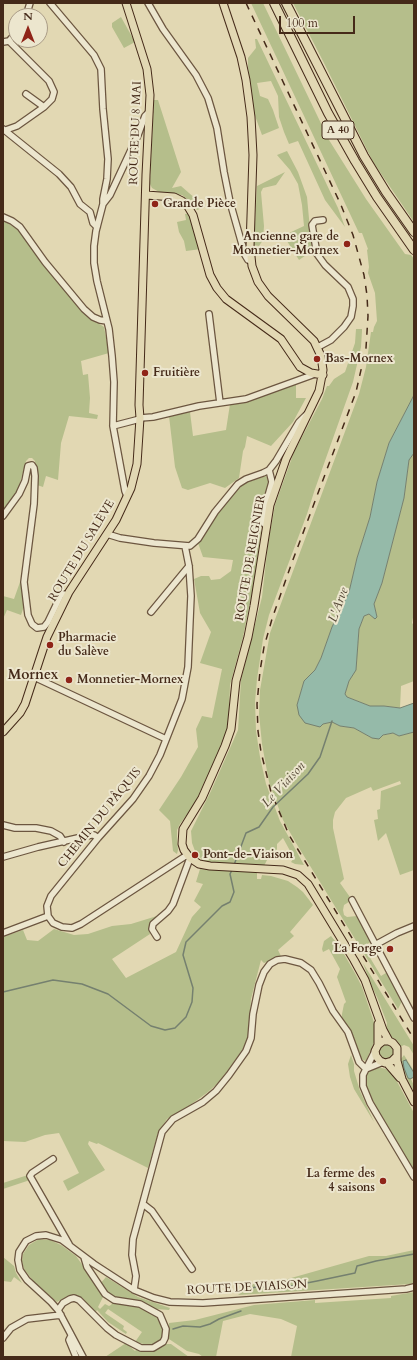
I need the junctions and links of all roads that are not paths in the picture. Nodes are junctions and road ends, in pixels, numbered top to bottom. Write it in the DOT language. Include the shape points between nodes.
graph roads {
  1 [pos="50,3"];
  2 [pos="126,3"];
  3 [pos="148,3"];
  4 [pos="223,3"];
  5 [pos="274,3"];
  6 [pos="286,3"];
  7 [pos="6,41"];
  8 [pos="26,94"];
  9 [pos="44,107"];
  10 [pos="149,112"];
  11 [pos="4,130"];
  12 [pos="146,195"];
  13 [pos="103,204"];
  14 [pos="3,217"];
  15 [pos="323,220"];
  16 [pos="97,227"];
  17 [pos="414,232"];
  18 [pos="414,250"];
  19 [pos="251,261"];
  20 [pos="209,314"];
  21 [pos="107,321"];
  22 [pos="318,347"];
  23 [pos="315,374"];
  24 [pos="323,375"];
  25 [pos="220,403"];
  26 [pos="309,412"];
  27 [pos="140,419"];
  28 [pos="114,426"];
  29 [pos="269,470"];
  30 [pos="127,496"];
  31 [pos="3,516"];
  32 [pos="266,526"];
  33 [pos="107,534"];
  34 [pos="185,546"];
  35 [pos="189,566"];
  36 [pos="67,595"];
  37 [pos="151,612"];
  38 [pos="34,677"];
  39 [pos="3,732"];
  40 [pos="166,740"];
  41 [pos="3,825"];
  42 [pos="98,838"];
  43 [pos="64,842"];
  44 [pos="188,856"];
  45 [pos="3,857"];
  46 [pos="352,900"];
  47 [pos="48,916"];
  48 [pos="414,926"];
  49 [pos="3,933"];
  50 [pos="157,937"];
  51 [pos="375,945"];
  52 [pos="377,1017"];
  53 [pos="414,1018"];
  54 [pos="389,1041"];
  55 [pos="377,1048"];
  56 [pos="396,1056"];
  57 [pos="385,1062"];
  58 [pos="366,1069"];
  59 [pos="402,1079"];
  60 [pos="414,1102"];
  61 [pos="54,1159"];
  62 [pos="414,1177"];
  63 [pos="143,1204"];
  64 [pos="71,1247"];
  65 [pos="84,1257"];
  66 [pos="192,1269"];
  67 [pos="414,1287"];
  68 [pos="134,1290"];
  69 [pos="59,1312"];
  70 [pos="71,1336"];
  71 [pos="3,1338"];
  72 [pos="76,1357"];
  73 [pos="83,1357"];
  1 -- 13 [label="street" via="94,55 102,69 108,160"];
  2 -- 10 [label="main road, ROUTE DU 8 MAI" via="149,77"];
  3 -- 19 [label="street" via="196,75 208,98 217,128 225,182 244,255"];
  4 -- 19 [label="main road, ROUTE DE REIGNIER" via="241,57 251,117"];
  5 -- 18 [label="highway, A 40" via="351,155"];
  6 -- 17 [label="highway, A 40" via="364,156"];
  7 -- 9 [label="street" via="52,85 53,97"];
  8 -- 9 [label="street"];
  9 -- 11 [label="street" via="17,126"];
  10 -- 12 [label="main road, ROUTE DU 8 MAI"];
  10 -- 13 [label="street" via="110,195"];
  11 -- 16 [label="street" via="52,167 71,187 80,204 89,210 93,225"];
  12 -- 23 [label="main road" via="174,197 190,207 207,266 217,288 232,305 281,339 300,367"];
  12 -- 27 [label="main road, ROUTE DU SALÈVE" via="141,362 144,402"];
  13 -- 16 [label="street"];
  14 -- 21 [label="street" via="20,227 44,262 84,309 93,317"];
  15 -- 22 [label="street" via="315,221 312,225 317,254 324,265 348,287 353,306 351,317 344,327 331,340"];
  16 -- 21 [label="street" via="94,263"];
  19 -- 22 [label="main road, ROUTE DE REIGNIER" via="263,289"];
  20 -- 25 [label="street"];
  21 -- 28 [label="street" via="114,374"];
  22 -- 24 [label="main road, ROUTE DE REIGNIER"];
  23 -- 24 [label="main road"];
  23 -- 25 [label="street" via="246,399"];
  24 -- 26 [label="main road, ROUTE DE REIGNIER"];
  25 -- 27 [label="street"];
  26 -- 29 [label="street"];
  26 -- 32 [label="main road, ROUTE DE REIGNIER" via="278,482"];
  27 -- 28 [label="street"];
  27 -- 30 [label="main road, ROUTE DU SALÈVE" via="137,464"];
  28 -- 30 [label="street"];
  29 -- 32 [label="street" via="272,482 262,521"];
  29 -- 34 [label="street" via="238,484 215,512 198,539 190,546"];
  30 -- 33 [label="main road, ROUTE DU SALÈVE"];
  31 -- 36 [label="street" via="19,494 28,466 32,465 35,476 34,504 24,582 28,615 32,624 37,628 44,627 61,595"];
  32 -- 44 [label="main road, ROUTE DE REIGNIER" via="254,606 235,689 231,729 200,804 183,830 182,844"];
  33 -- 34 [label="street"];
  33 -- 36 [label="main road, ROUTE DU SALÈVE"];
  34 -- 35 [label="street, CHEMIN DU PÂQUIS"];
  35 -- 37 [label="street"];
  35 -- 40 [label="street, CHEMIN DU PÂQUIS" via="191,596 186,680 182,699"];
  36 -- 38 [label="main road, ROUTE DU SALÈVE" via="46,640"];
  38 -- 39 [label="main road, ROUTE DU SALÈVE" via="26,704"];
  38 -- 40 [label="street"];
  40 -- 42 [label="street, CHEMIN DU PÂQUIS" via="154,768 141,788"];
  41 -- 43 [label="street" via="51,831"];
  42 -- 43 [label="street" via="91,835"];
  42 -- 47 [label="street, CHEMIN DU PÂQUIS" via="51,896 47,906"];
  43 -- 45 [label="street"];
  44 -- 47 [label="street" via="72,928 53,923"];
  44 -- 50 [label="street" via="173,904 153,924 152,929"];
  44 -- 52 [label="main road" via="196,863 210,866 283,870 294,873 308,884 357,965 369,990"];
  46 -- 51 [label="street"];
  47 -- 49 [label="street"];
  48 -- 51 [label="street"];
  51 -- 53 [label="street"];
  52 -- 54 [label="main road"];
  52 -- 55 [label="main road"];
  54 -- 55 [label="main road" via="383,1041"];
  54 -- 56 [label="main road" via="397,1048"];
  55 -- 57 [label="main road" via="378,1060"];
  55 -- 58 [label="street"];
  56 -- 57 [label="main road" via="392,1061"];
  56 -- 59 [label="main road"];
  57 -- 58 [label="street"];
  57 -- 59 [label="main road"];
  58 -- 62 [label="street" via="362,1078 364,1091"];
  58 -- 63 [label="street" via="359,1062 348,1032 333,1011 311,970 296,961 284,959 274,962 266,969 260,981 251,1038 246,1051 216,1091 203,1102 177,1116 165,1127"];
  59 -- 60 [label="main road"];
  61 -- 64 [label="street" via="30,1176"];
  63 -- 66 [label="street" via="152,1211"];
  63 -- 68 [label="street" via="132,1246 136,1276"];
  64 -- 65 [label="street, ROUTE DE VIAISON"];
  64 -- 69 [label="street, ROUTE DE VIAISON" via="62,1240 42,1234 28,1239 18,1255 22,1275"];
  65 -- 68 [label="street, ROUTE DE VIAISON"];
  65 -- 69 [label="street" via="87,1267 105,1294 114,1300 140,1304 160,1315 166,1329 165,1338 153,1348 141,1348 107,1328 74,1298 62,1303"];
  67 -- 68 [label="street, ROUTE DE VIAISON" via="193,1303 163,1300"];
  69 -- 70 [label="street, ROUTE DE VIAISON"];
  69 -- 71 [label="street" via="49,1317 30,1318 21,1322"];
  70 -- 72 [label="street" via="69,1340"];
  70 -- 73 [label="street, ROUTE DE VIAISON"];
}
